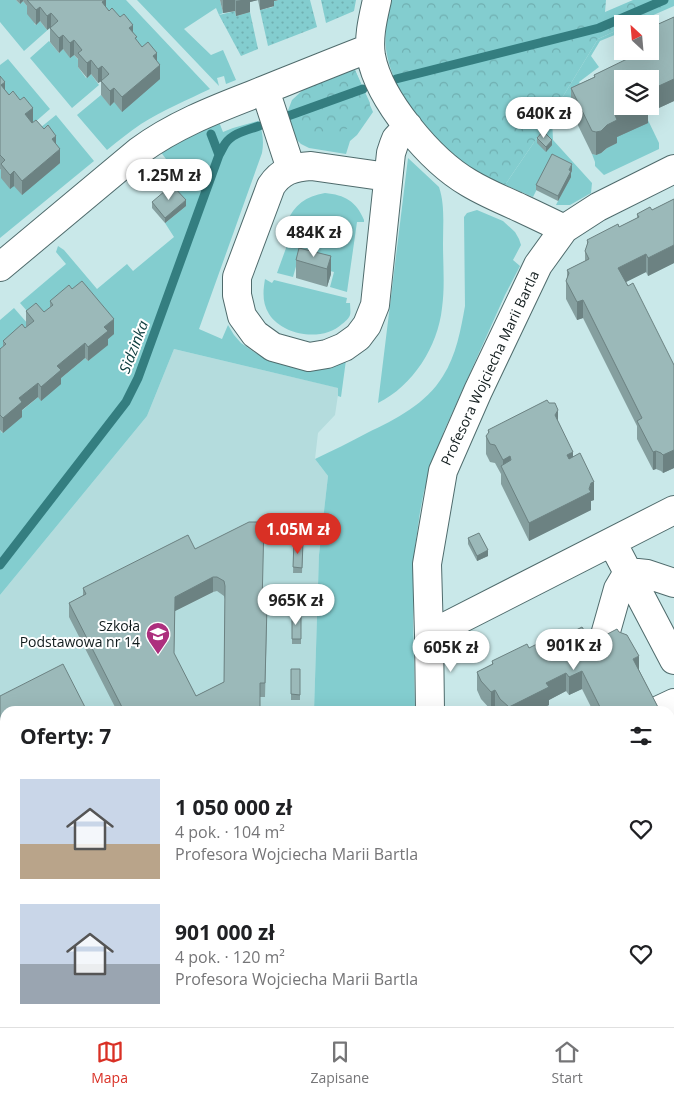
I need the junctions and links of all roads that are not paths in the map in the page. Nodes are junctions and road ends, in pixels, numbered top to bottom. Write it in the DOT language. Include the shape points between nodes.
graph roads {
  1 [pos="377,0"];
  2 [pos="370,48"];
  3 [pos="264,90"];
  4 [pos="408,126"];
  5 [pos="674,169"];
  6 [pos="291,170"];
  7 [pos="388,177"];
  8 [pos="564,229"];
  9 [pos="0,267"];
  10 [pos="674,510"];
  11 [pos="612,542"];
  12 [pos="628,572"];
  13 [pos="674,583"];
  14 [pos="429,635"];
  15 [pos="603,642"];
  16 [pos="674,660"];
  17 [pos="430,706"];
  1 -- 2 [label="street"];
  2 -- 3 [label="street"];
  2 -- 4 [label="street" via="379,80"];
  3 -- 6 [label="street"];
  3 -- 9 [label="street" via="192,120 149,144"];
  4 -- 7 [label="street" via="394,144"];
  4 -- 8 [label="street" via="436,158 468,182"];
  5 -- 8 [label="street, Profesora Wojciecha Marii Bartla" via="598,206"];
  6 -- 7 [label="street" via="311,166"];
  6 -- 7 [label="street" via="276,178 271,186 237,277 237,295 242,316 255,334 273,347 309,357 344,347 367,325 375,305"];
  8 -- 14 [label="street, Profesora Wojciecha Marii Bartla" via="538,265 443,471 427,564"];
  10 -- 11 [label="street"];
  11 -- 12 [label="street"];
  11 -- 14 [label="street"];
  12 -- 13 [label="street"];
  12 -- 15 [label="street" via="618,589"];
  12 -- 16 [label="street"];
  14 -- 17 [label="street, Profesora Wojciecha Marii Bartla"];
}
